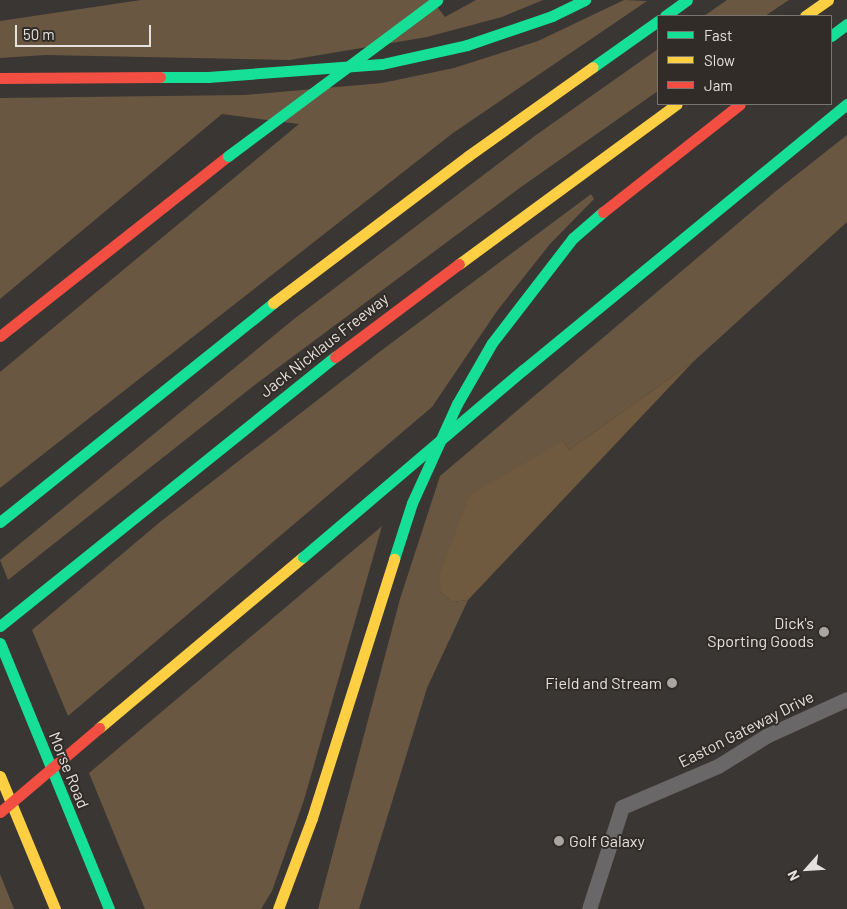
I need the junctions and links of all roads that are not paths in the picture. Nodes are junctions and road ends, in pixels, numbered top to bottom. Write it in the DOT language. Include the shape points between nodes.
graph roads {
  1 [pos="437,0"];
  2 [pos="585,0"];
  3 [pos="687,0"];
  4 [pos="828,0"];
  5 [pos="666,15"];
  6 [pos="806,15"];
  7 [pos="657,22"];
  8 [pos="847,24"];
  9 [pos="832,35"];
  10 [pos="0,78"];
  11 [pos="847,104"];
  12 [pos="676,105"];
  13 [pos="739,105"];
  14 [pos="0,336"];
  15 [pos="3,520"];
  16 [pos="0,626"];
  17 [pos="0,643"];
  18 [pos="847,699"];
  19 [pos="0,776"];
  20 [pos="0,812"];
  21 [pos="55,909"];
  22 [pos="108,909"];
  23 [pos="278,909"];
  24 [pos="589,909"];
  1 -- 14 [label="main road, bridge" via="228,156"];
  2 -- 10 [label="main road" via="552,16 467,45 382,64 208,77"];
  3 -- 5 [label="main road"];
  4 -- 6 [label="main road"];
  7 -- 15 [label="main road" via="468,156 266,309"];
  8 -- 9 [label="main road"];
  11 -- 20 [label="main road, bridge" via="523,370"];
  12 -- 16 [label="main road, Jack Nicklaus Freeway" via="388,316"];
  13 -- 23 [label="main road" via="625,192 573,238 492,343 461,396 412,503 312,818"];
  17 -- 22 [label="main road, Morse Road"];
  18 -- 24 [label="street, Easton Gateway Drive" via="766,736 718,766 622,807"];
  19 -- 21 [label="main road"];
}
